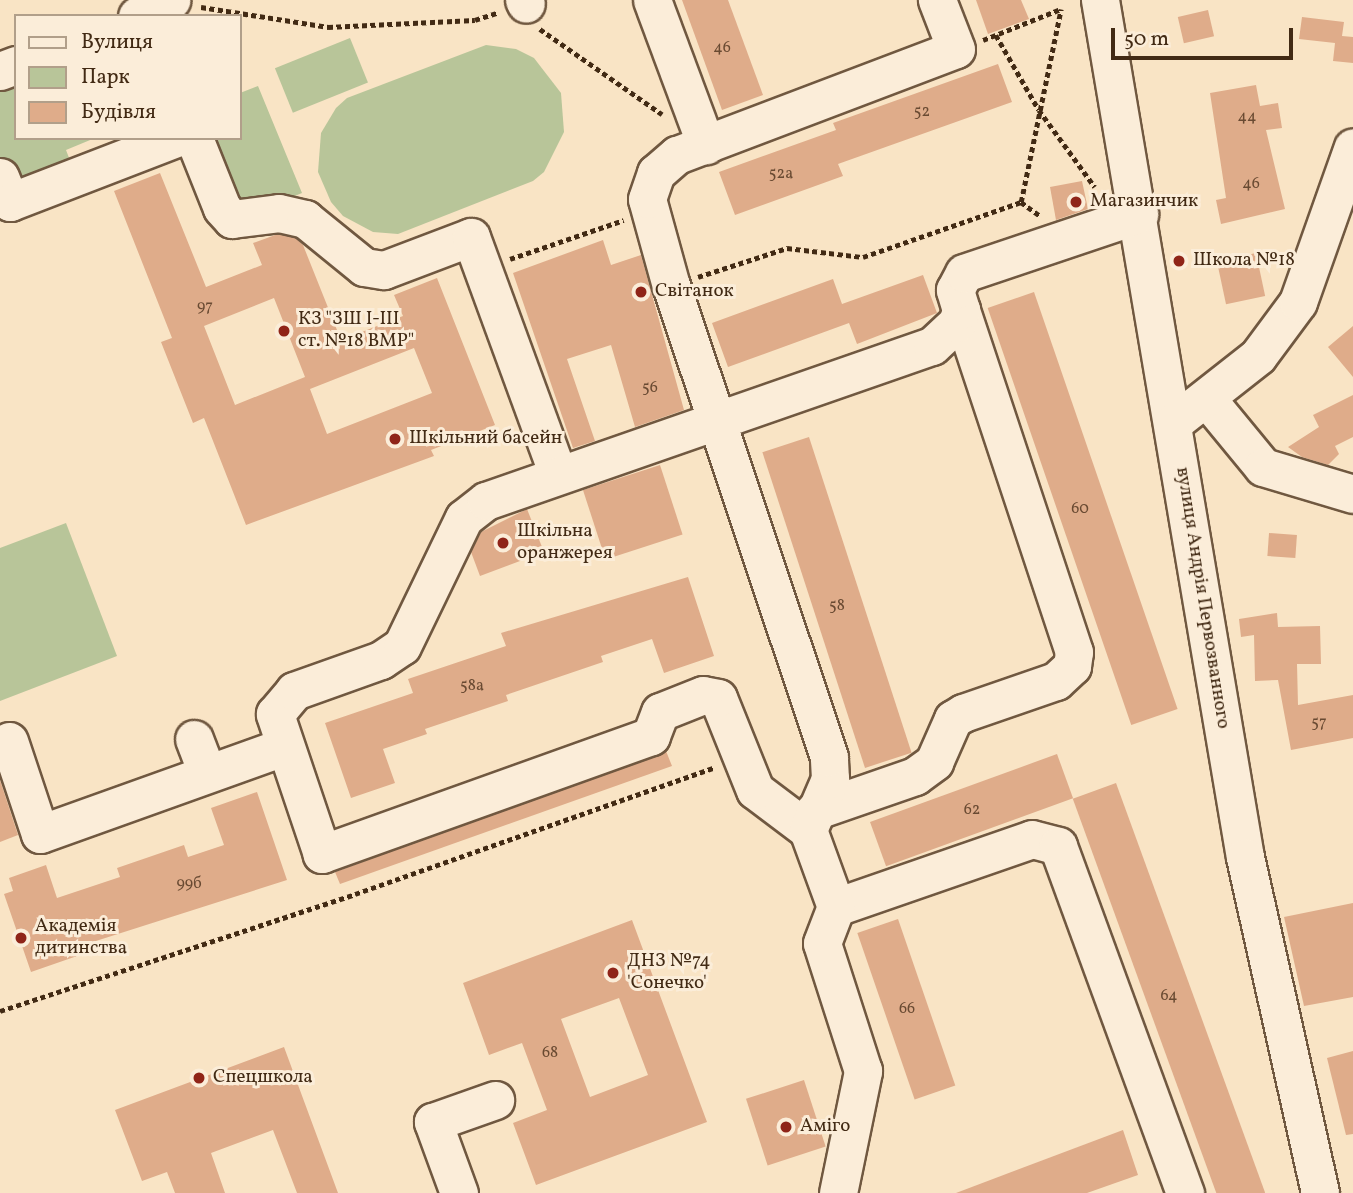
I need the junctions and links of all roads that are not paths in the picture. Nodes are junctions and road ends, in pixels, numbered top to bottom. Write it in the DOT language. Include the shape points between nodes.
graph roads {
  1 [pos="652,0"];
  2 [pos="937,0"];
  3 [pos="1100,0"];
  4 [pos="172,1"];
  5 [pos="142,14"];
  6 [pos="171,140"];
  7 [pos="195,140"];
  8 [pos="706,145"];
  9 [pos="1353,147"];
  10 [pos="0,177"];
  11 [pos="1139,214"];
  12 [pos="961,310"];
  13 [pos="1207,399"];
  14 [pos="1174,423"];
  15 [pos="717,424"];
  16 [pos="558,475"];
  17 [pos="1353,494"];
  18 [pos="194,739"];
  19 [pos="9,741"];
  20 [pos="283,747"];
  21 [pos="207,773"];
  22 [pos="811,820"];
  23 [pos="836,907"];
  24 [pos="495,1100"];
  25 [pos="459,1193"];
  26 [pos="838,1193"];
  27 [pos="1185,1193"];
  28 [pos="1320,1193"];
  1 -- 8 [label="street"];
  2 -- 8 [label="street" via="956,49"];
  3 -- 11 [label="street, вулиця Андрія Первозванного"];
  4 -- 5 [label="street"];
  6 -- 10 [label="street" via="10,202"];
  7 -- 16 [label="street" via="222,208 232,219 279,213 305,219 364,267 374,270 471,237"];
  8 -- 15 [label="street" via="677,155 656,173 647,212"];
  9 -- 13 [label="street" via="1298,302 1258,356"];
  11 -- 12 [label="street" via="964,273 955,290"];
  11 -- 14 [label="street, вулиця Андрія Первозванного"];
  12 -- 15 [label="street" via="952,332 932,346"];
  12 -- 22 [label="street" via="1074,652 1072,666 1056,681 953,719 934,762 915,776"];
  13 -- 14 [label="street"];
  13 -- 17 [label="street" via="1263,467"];
  14 -- 28 [label="street, вулиця Андрія Первозванного" via="1249,879"];
  15 -- 16 [label="street"];
  15 -- 22 [label="street" via="829,757 830,779"];
  16 -- 20 [label="street" via="486,501 464,518 402,646 381,660 286,697 275,714"];
  18 -- 21 [label="street"];
  19 -- 21 [label="street" via="40,834"];
  20 -- 21 [label="street"];
  20 -- 22 [label="street" via="323,854 651,736 660,712 703,695 718,698 762,799"];
  22 -- 23 [label="street"];
  23 -- 26 [label="street" via="822,943 863,1071"];
  23 -- 27 [label="street" via="1032,839 1058,846"];
  24 -- 25 [label="street" via="433,1122"];
}
